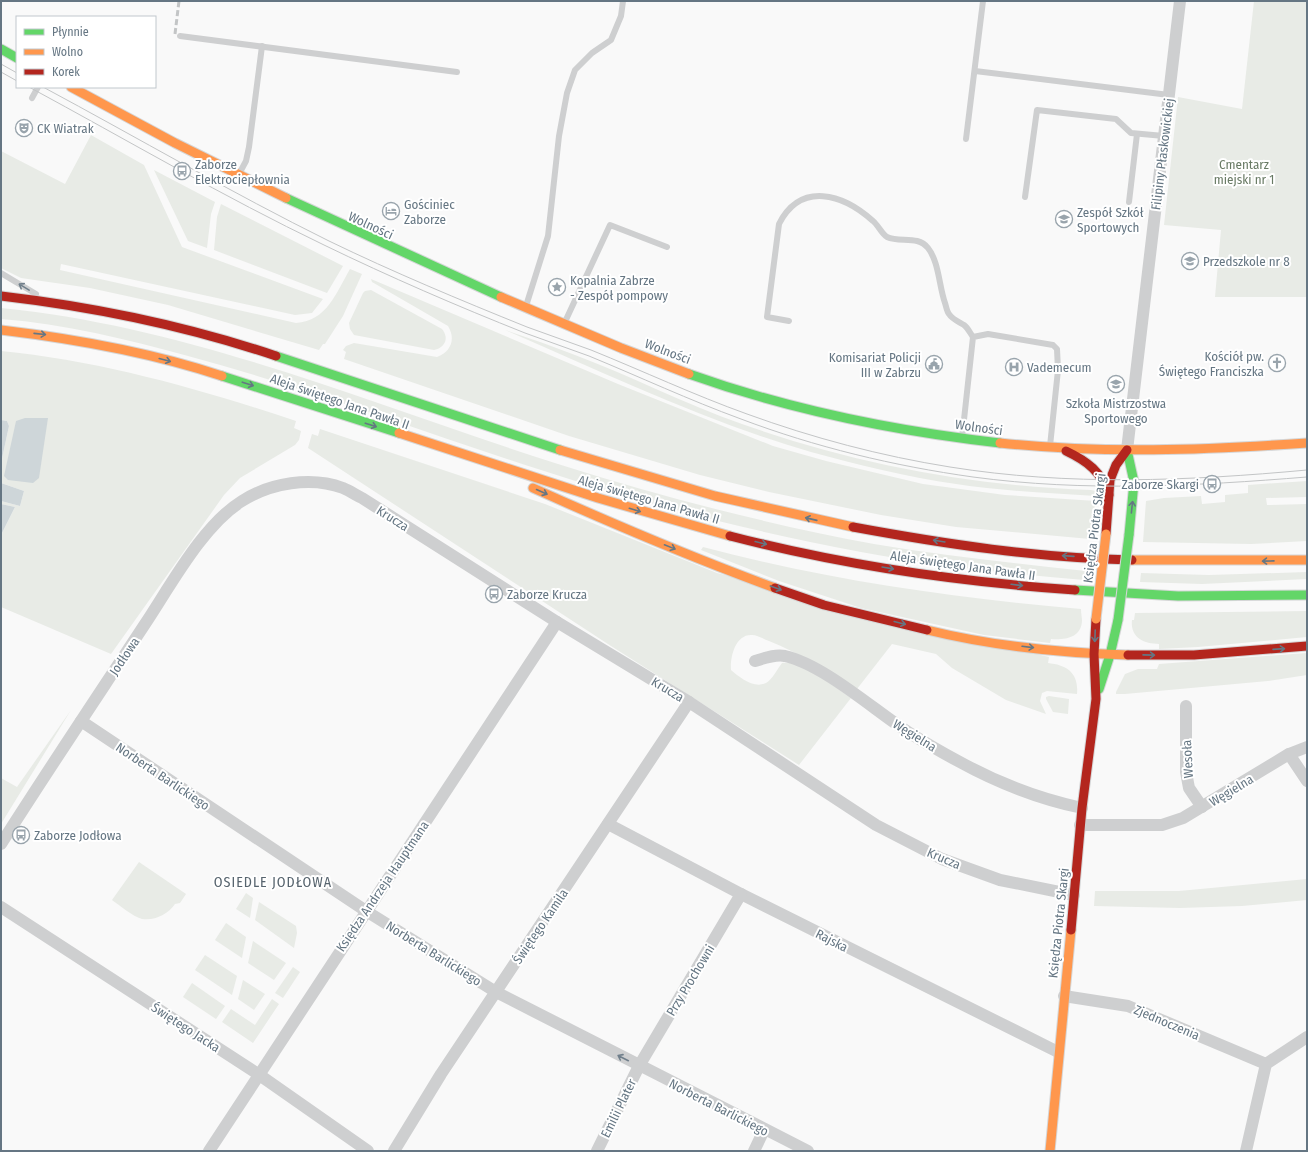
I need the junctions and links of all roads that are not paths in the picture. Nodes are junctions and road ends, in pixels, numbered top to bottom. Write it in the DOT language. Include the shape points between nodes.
graph roads {
  1 [pos="623,1"];
  2 [pos="983,1"];
  3 [pos="1180,1"];
  4 [pos="180,36"];
  5 [pos="262,46"];
  6 [pos="1,49"];
  7 [pos="16,57"];
  8 [pos="975,71"];
  9 [pos="458,72"];
  10 [pos="37,88"];
  11 [pos="73,88"];
  12 [pos="1169,95"];
  13 [pos="32,98"];
  14 [pos="1137,134"];
  15 [pos="1164,136"];
  16 [pos="966,139"];
  17 [pos="238,175"];
  18 [pos="1026,197"];
  19 [pos="1130,202"];
  20 [pos="667,247"];
  21 [pos="1,273"];
  22 [pos="1,296"];
  23 [pos="48,301"];
  24 [pos="526,308"];
  25 [pos="789,321"];
  26 [pos="564,324"];
  27 [pos="1,330"];
  28 [pos="973,337"];
  29 [pos="962,438"];
  30 [pos="1307,443"];
  31 [pos="1050,448"];
  32 [pos="1061,448"];
  33 [pos="1127,450"];
  34 [pos="1165,450"];
  35 [pos="455,453"];
  36 [pos="1134,480"];
  37 [pos="266,489"];
  38 [pos="1110,496"];
  39 [pos="1307,560"];
  40 [pos="1307,595"];
  41 [pos="557,622"];
  42 [pos="1307,646"];
  43 [pos="1094,654"];
  44 [pos="1110,655"];
  45 [pos="755,661"];
  46 [pos="1096,698"];
  47 [pos="688,702"];
  48 [pos="1186,706"];
  49 [pos="81,721"];
  50 [pos="1307,746"];
  51 [pos="1289,754"];
  52 [pos="1307,781"];
  53 [pos="1202,807"];
  54 [pos="1082,808"];
  55 [pos="608,824"];
  56 [pos="1080,825"];
  57 [pos="1,844"];
  58 [pos="741,894"];
  59 [pos="1074,895"];
  60 [pos="1,907"];
  61 [pos="366,911"];
  62 [pos="496,992"];
  63 [pos="1064,996"];
  64 [pos="1307,1037"];
  65 [pos="1058,1052"];
  66 [pos="1266,1064"];
  67 [pos="639,1066"];
  68 [pos="258,1074"];
  69 [pos="764,1130"];
  70 [pos="209,1151"];
  71 [pos="368,1151"];
  72 [pos="394,1151"];
  73 [pos="597,1151"];
  74 [pos="754,1151"];
  75 [pos="808,1151"];
  76 [pos="1050,1151"];
  77 [pos="1246,1151"];
  1 -- 24 [label="lane" via="621,16 611,40 592,53 575,70 567,93 559,136 548,236"];
  2 -- 8 [label="lane"];
  3 -- 12 [label="street, Filipiny Płaskowickiej"];
  4 -- 5 [label="lane"];
  5 -- 9 [label="lane"];
  5 -- 17 [label="lane" via="249,147 246,161"];
  6 -- 7 [label="main road"];
  8 -- 12 [label="lane"];
  8 -- 16 [label="lane"];
  10 -- 13 [label="lane"];
  11 -- 17 [label="main road, Wolności"];
  12 -- 15 [label="street, Filipiny Płaskowickiej"];
  14 -- 15 [label="lane"];
  14 -- 18 [label="lane" via="1131,133 1116,119 1037,110"];
  14 -- 19 [label="lane"];
  15 -- 33 [label="street, Filipiny Płaskowickiej"];
  17 -- 24 [label="main road, Wolności" via="401,253"];
  20 -- 26 [label="lane" via="610,225"];
  23 -- 21 [label="lane, one-way"];
  22 -- 23 [label="main road, Aleja świętego Jana Pawła II"];
  39 -- 23 [label="main road, Aleja świętego Jana Pawła II, one-way" via="1117,560 951,543 843,526 694,490 586,459 219,338 125,315"];
  24 -- 26 [label="main road, Wolności"];
  25 -- 28 [label="lane" via="767,317 779,224 786,211 798,202 813,197 832,196 852,204 887,237 922,242 928,248 935,263 949,314 965,326"];
  26 -- 29 [label="main road, Wolności" via="674,368 783,403 834,416"];
  27 -- 35 [label="main road, Aleja świętego Jana Pawła II, one-way" via="127,350 211,372"];
  28 -- 29 [label="lane"];
  28 -- 31 [label="lane" via="988,334 1005,336 1053,345 1058,349"];
  29 -- 31 [label="main road, Wolności"];
  30 -- 34 [label="main road, Wolności"];
  31 -- 32 [label="main road, Wolności"];
  32 -- 33 [label="main road, Wolności"];
  32 -- 38 [label="main road" via="1080,457 1096,469 1104,480"];
  33 -- 34 [label="main road, Wolności"];
  33 -- 36 [label="main road, Księdza Piotra Skargi" via="1133,465"];
  33 -- 38 [label="main road, Księdza Piotra Skargi" via="1116,465 1110,480"];
  34 -- 36 [label="main road" via="1152,456"];
  35 -- 40 [label="main road, Aleja świętego Jana Pawła II, one-way" via="710,530 793,551 907,571 1115,594 1209,597"];
  35 -- 43 [label="main road, one-way" via="595,516 726,570 824,605 967,640"];
  44 -- 36 [label="main road, Księdza Piotra Skargi, one-way, bridge" via="1118,620"];
  37 -- 41 [label="street, Krucza" via="304,482 343,488"];
  37 -- 49 [label="street, Jodłowa" via="242,501 221,516 203,538"];
  38 -- 43 [label="main road, Księdza Piotra Skargi, one-way, bridge"];
  41 -- 47 [label="street, Krucza"];
  41 -- 61 [label="street, Księdza Andrzeja Hauptmana"];
  44 -- 42 [label="main road, one-way" via="1194,655"];
  43 -- 44 [label="main road"];
  43 -- 46 [label="main road, Księdza Piotra Skargi"];
  44 -- 46 [label="main road, Księdza Piotra Skargi"];
  45 -- 54 [label="street, Węgielna" via="769,656 784,656 801,662 826,675 908,732 959,762 1020,790"];
  46 -- 54 [label="main road, Księdza Piotra Skargi"];
  47 -- 55 [label="street, Świętego Kamila"];
  47 -- 59 [label="street, Krucza" via="876,825 942,859 1000,880"];
  48 -- 53 [label="street, Wesoła" via="1186,772 1189,788"];
  49 -- 57 [label="street, Jodłowa"];
  49 -- 61 [label="street, Norberta Barlickiego"];
  50 -- 51 [label="street, Węgielna"];
  51 -- 52 [label="street"];
  51 -- 53 [label="street, Węgielna"];
  53 -- 56 [label="street, Węgielna" via="1183,818 1162,825"];
  54 -- 56 [label="main road, Księdza Piotra Skargi"];
  55 -- 58 [label="street, Rajska"];
  55 -- 62 [label="street, Świętego Kamila"];
  56 -- 59 [label="main road, Księdza Piotra Skargi"];
  58 -- 65 [label="street, Rajska"];
  58 -- 67 [label="street, Przy Prochowni"];
  59 -- 63 [label="main road, Księdza Piotra Skargi"];
  60 -- 68 [label="street, Świętego Jacka"];
  61 -- 62 [label="street, Norberta Barlickiego"];
  61 -- 68 [label="street, Księdza Andrzeja Hauptmana"];
  67 -- 62 [label="street, Norberta Barlickiego, one-way"];
  62 -- 72 [label="street, Świętego Kamila"];
  63 -- 65 [label="main road, Księdza Piotra Skargi"];
  63 -- 66 [label="street, Zjednoczenia" via="1128,1006"];
  64 -- 66 [label="street"];
  65 -- 76 [label="main road, Księdza Piotra Skargi"];
  66 -- 77 [label="street"];
  67 -- 69 [label="street, Norberta Barlickiego"];
  67 -- 73 [label="street, Emilii Plater"];
  68 -- 70 [label="street, Księdza Andrzeja Hauptmana"];
  68 -- 71 [label="street, Świętego Jacka"];
  69 -- 74 [label="street"];
  69 -- 75 [label="street, Norberta Barlickiego"];
}
